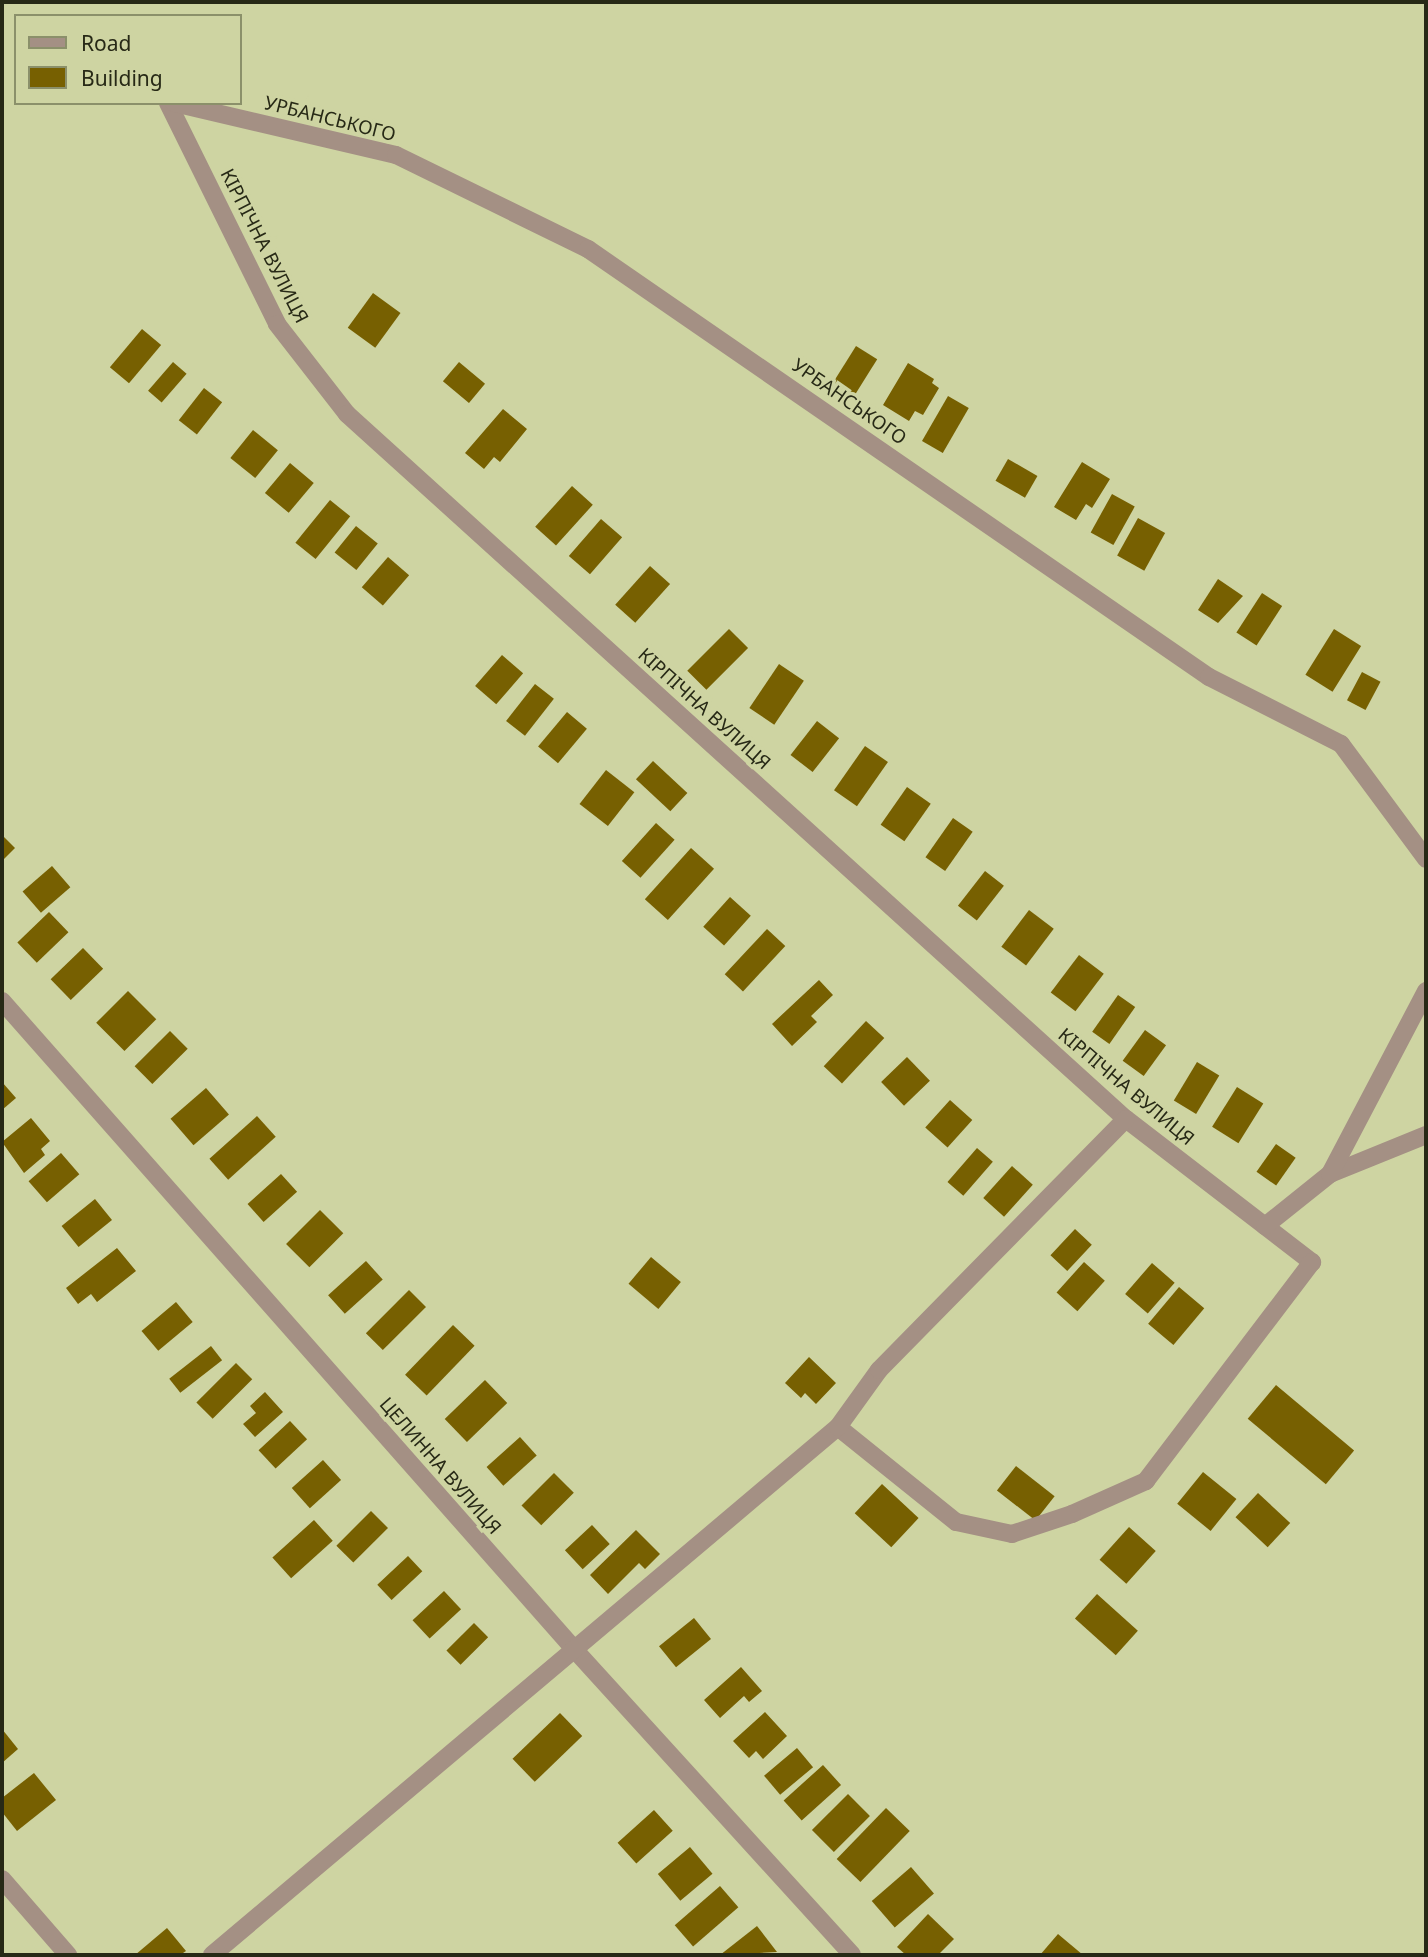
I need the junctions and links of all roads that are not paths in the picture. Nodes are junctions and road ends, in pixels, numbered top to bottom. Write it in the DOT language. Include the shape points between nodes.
graph roads {
  1 [pos="169,105"];
  2 [pos="183,105"];
  3 [pos="1426,859"];
  4 [pos="1426,991"];
  5 [pos="2,1001"];
  6 [pos="1126,1119"];
  7 [pos="1426,1135"];
  8 [pos="1329,1174"];
  9 [pos="1265,1226"];
  10 [pos="838,1427"];
  11 [pos="574,1649"];
  12 [pos="2,1879"];
  13 [pos="68,1955"];
  14 [pos="212,1955"];
  15 [pos="852,1955"];
  1 -- 6 [label="street, КIРПIЧНА ВУЛИЦЯ" via="277,324 347,414"];
  2 -- 3 [label="street, УРБАНСЬКОГО" via="396,155 588,249 1209,677 1341,744"];
  4 -- 8 [label="street"];
  5 -- 11 [label="street, ЦЕЛИННА ВУЛИЦЯ"];
  6 -- 9 [label="street, КIРПIЧНА ВУЛИЦЯ"];
  6 -- 10 [label="street" via="879,1370"];
  7 -- 8 [label="street"];
  8 -- 9 [label="street"];
  9 -- 10 [label="street, КIРПIЧНА ВУЛИЦЯ" via="1312,1262 1146,1480 1072,1514 1012,1534 957,1522"];
  10 -- 11 [label="street"];
  11 -- 14 [label="street"];
  11 -- 15 [label="street, ЦЕЛИННА ВУЛИЦЯ"];
  12 -- 13 [label="street"];
}
